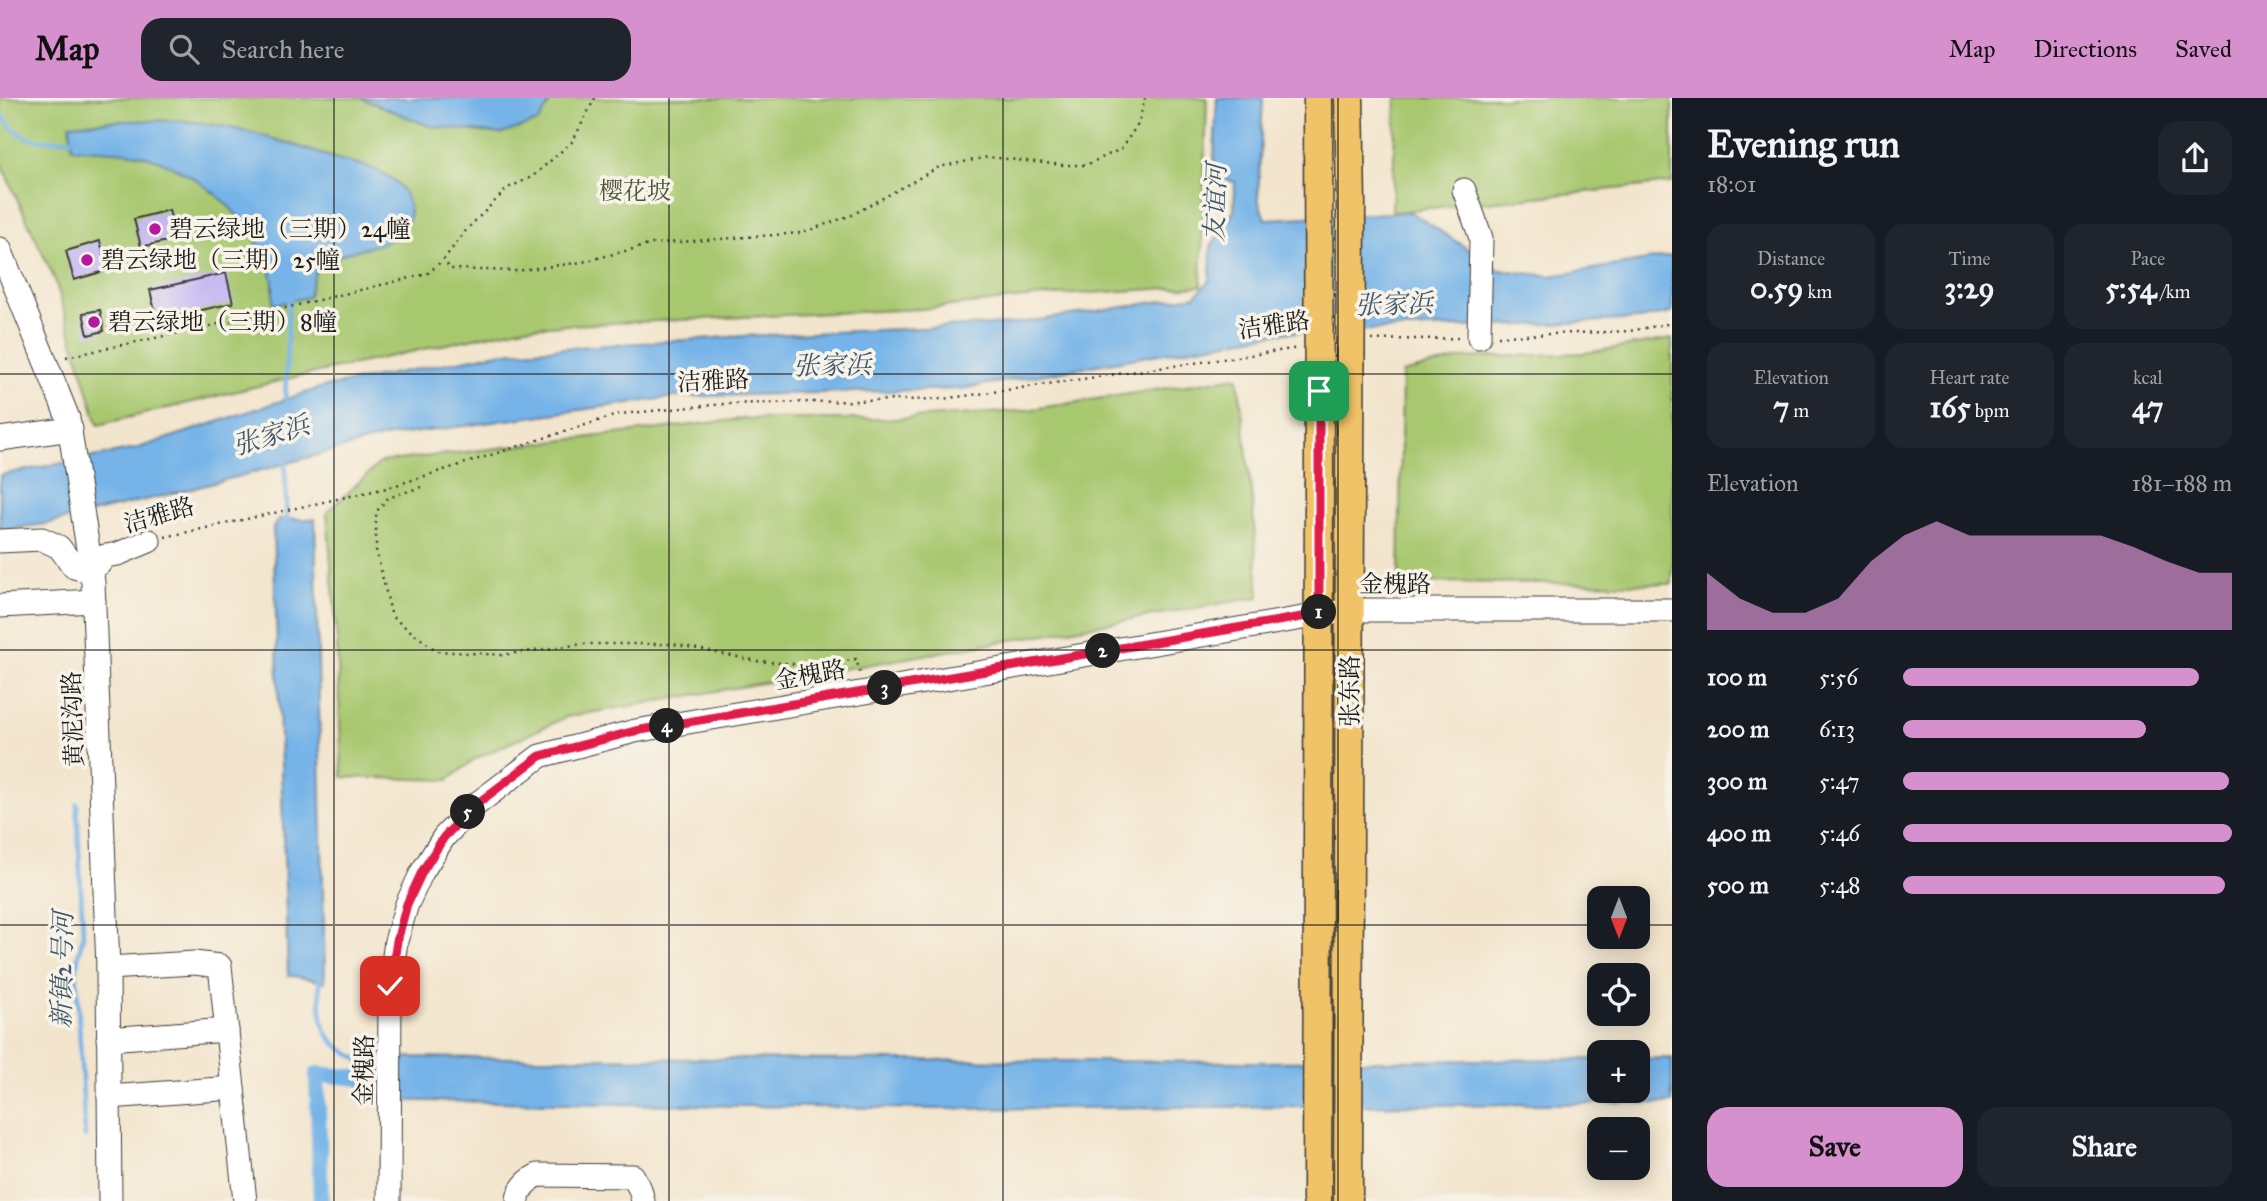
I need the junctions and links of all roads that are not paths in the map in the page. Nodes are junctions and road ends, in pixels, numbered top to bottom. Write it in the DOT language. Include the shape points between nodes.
graph roads {
  1 [pos="1318,98"];
  2 [pos="1349,98"];
  3 [pos="1464,190"];
  4 [pos="0,249"];
  5 [pos="1479,332"];
  6 [pos="71,429"];
  7 [pos="0,439"];
  8 [pos="0,541"];
  9 [pos="149,541"];
  10 [pos="91,568"];
  11 [pos="94,601"];
  12 [pos="0,606"];
  13 [pos="1350,610"];
  14 [pos="1672,610"];
  15 [pos="1319,614"];
  16 [pos="107,968"];
  17 [pos="227,1031"];
  18 [pos="108,1039"];
  19 [pos="233,1088"];
  20 [pos="109,1097"];
  21 [pos="1317,1193"];
  22 [pos="1348,1193"];
  23 [pos="110,1201"];
  24 [pos="245,1201"];
  25 [pos="389,1201"];
  26 [pos="518,1201"];
  27 [pos="643,1201"];
  1 -- 15 [label="main road, 张东路, bridge"];
  2 -- 13 [label="main road, 张东路, bridge"];
  3 -- 5 [label="street" via="1479,227"];
  4 -- 6 [label="street, 黄泥沟路"];
  6 -- 7 [label="street"];
  6 -- 10 [label="street, 黄泥沟路"];
  8 -- 10 [label="street" via="42,539 60,547 74,567"];
  9 -- 10 [label="street, 洁雅路" via="105,556"];
  10 -- 11 [label="street, 黄泥沟路"];
  11 -- 12 [label="street"];
  11 -- 16 [label="street, 黄泥沟路"];
  13 -- 14 [label="street, 金槐路"];
  13 -- 15 [label="street, 金槐路"];
  13 -- 22 [label="main road, 张东路"];
  15 -- 21 [label="main road, 张东路"];
  15 -- 25 [label="street, 金槐路" via="635,731 540,756 474,806 444,837 407,904 390,986"];
  16 -- 17 [label="street" via="220,966"];
  16 -- 18 [label="street, 黄泥沟路"];
  17 -- 18 [label="street"];
  17 -- 19 [label="street"];
  18 -- 20 [label="street, 黄泥沟路"];
  19 -- 20 [label="street"];
  19 -- 24 [label="street"];
  20 -- 23 [label="street, 黄泥沟路"];
  26 -- 27 [label="street" via="528,1180 538,1175 633,1176"];
}
